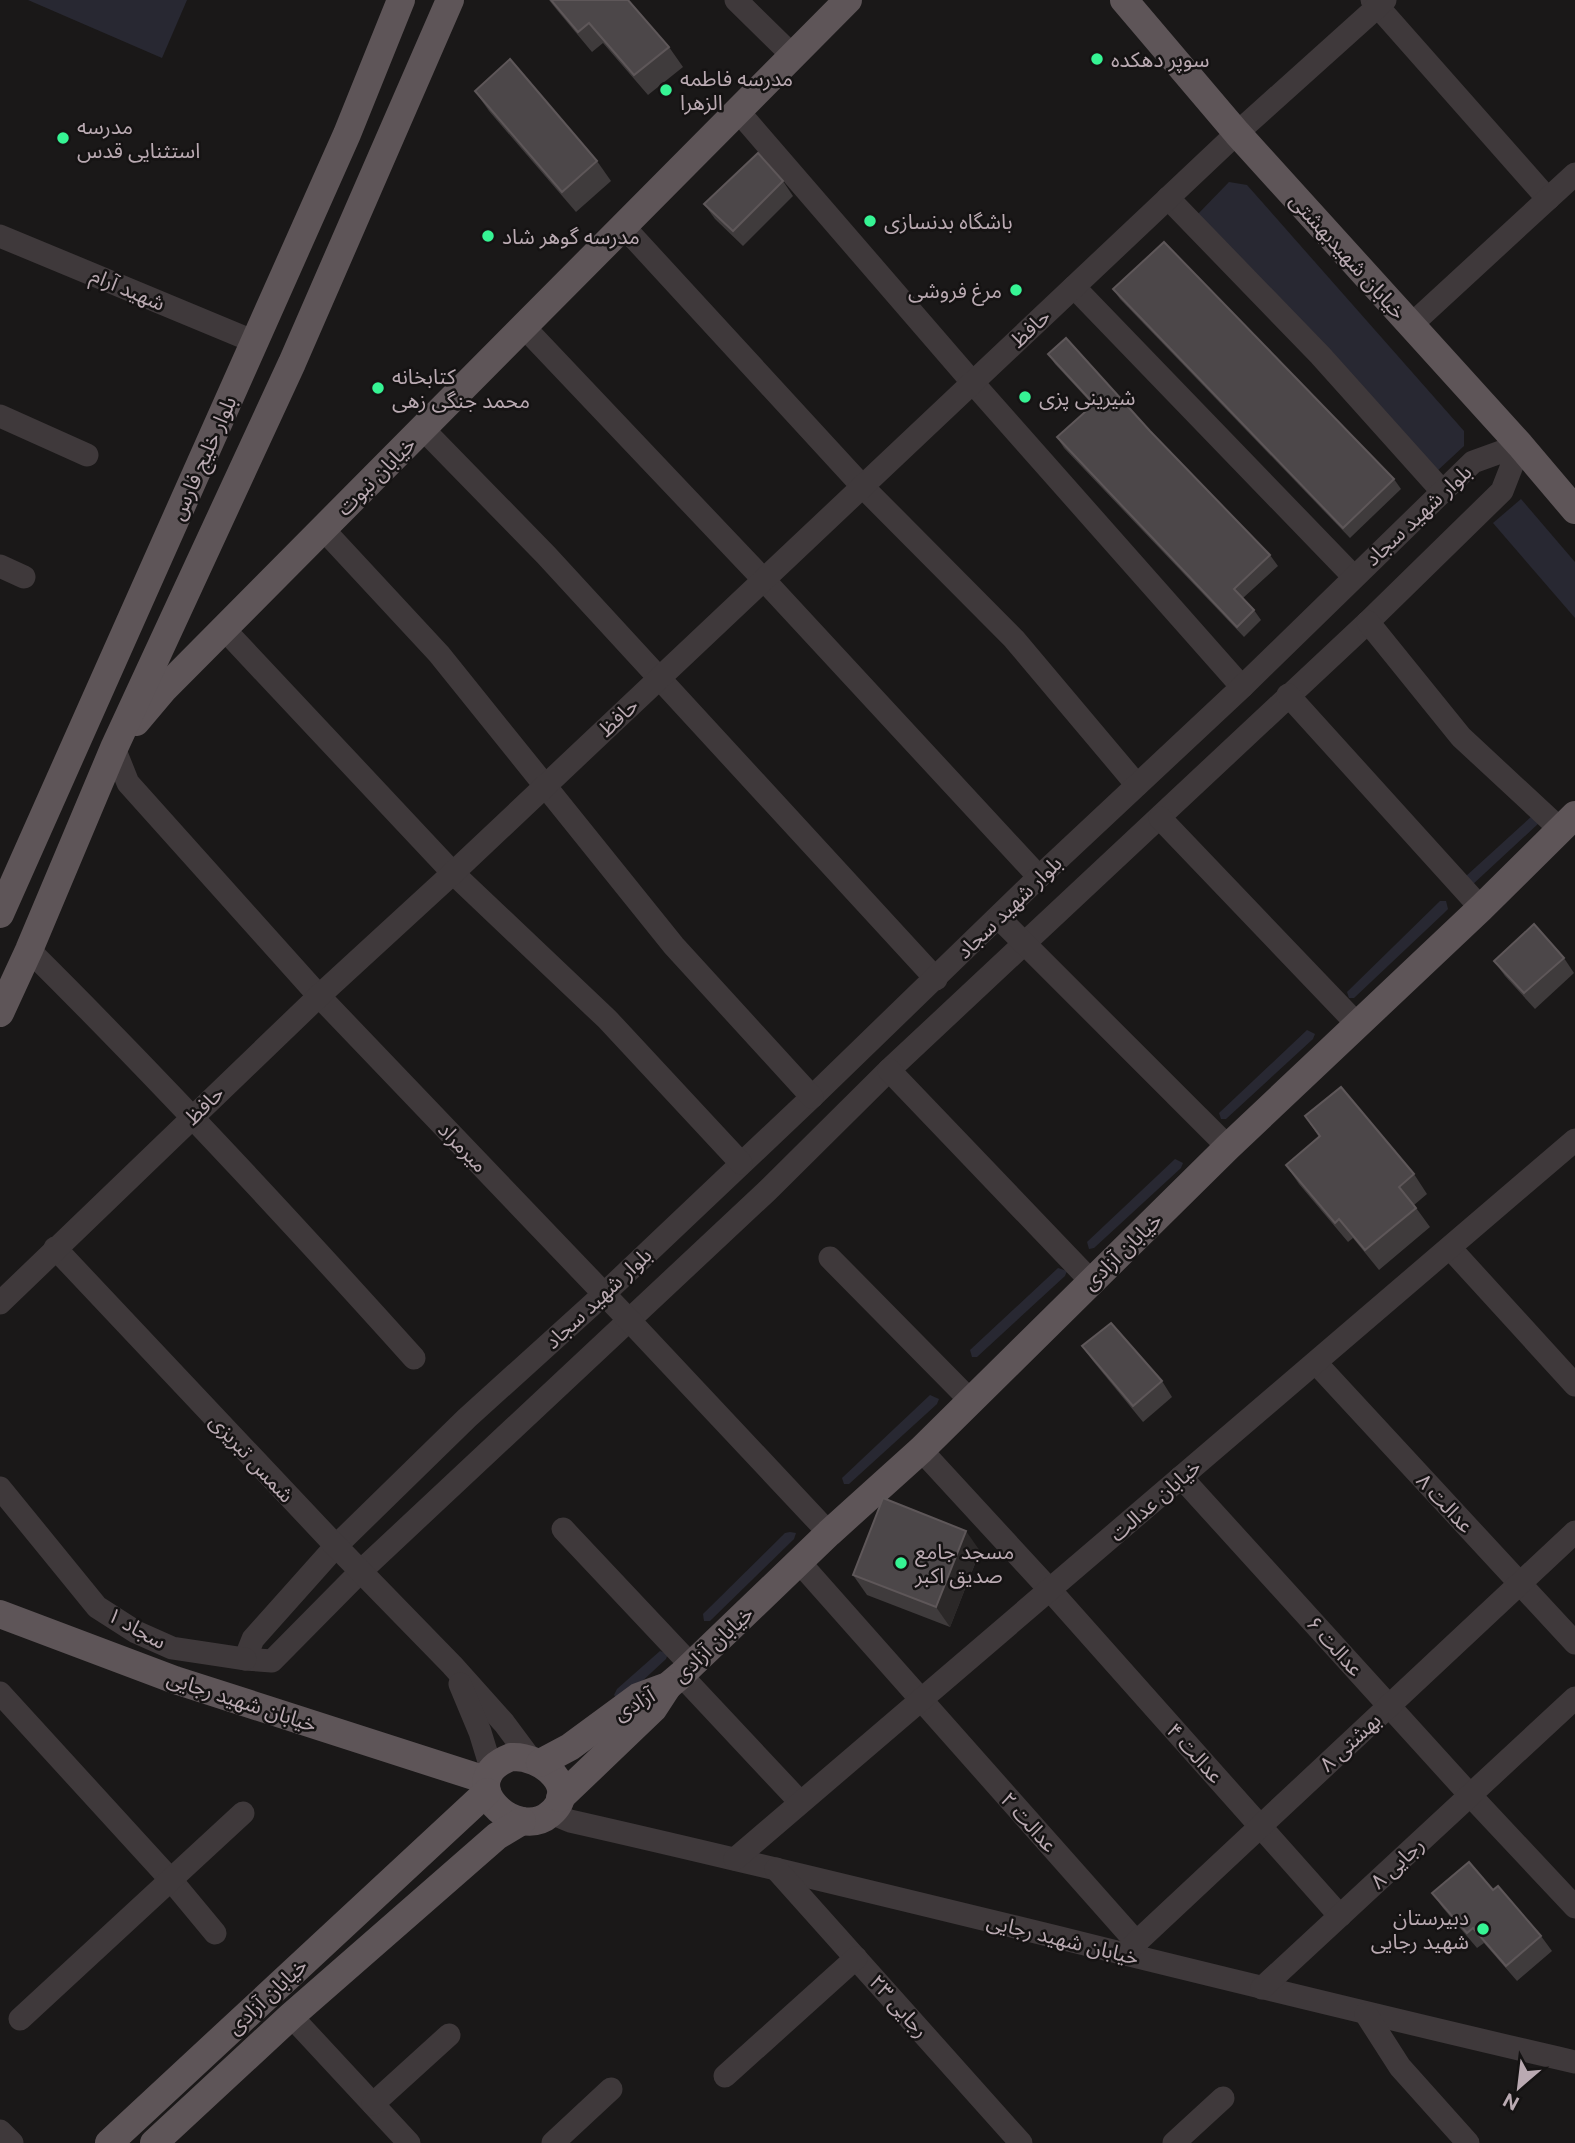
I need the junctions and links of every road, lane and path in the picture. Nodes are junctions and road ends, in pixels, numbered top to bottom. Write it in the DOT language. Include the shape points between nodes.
graph roads {
  1 [pos="401,0"];
  2 [pos="450,0"];
  3 [pos="736,0"];
  4 [pos="848,0"];
  5 [pos="1124,0"];
  6 [pos="1378,2"];
  7 [pos="793,56"];
  8 [pos="738,111"];
  9 [pos="1237,133"];
  10 [pos="1575,174"];
  11 [pos="1168,198"];
  12 [pos="1548,199"];
  13 [pos="624,227"];
  14 [pos="0,236"];
  15 [pos="1074,287"];
  16 [pos="1410,326"];
  17 [pos="524,327"];
  18 [pos="255,342"];
  19 [pos="973,383"];
  20 [pos="0,416"];
  21 [pos="423,429"];
  22 [pos="1520,446"];
  23 [pos="87,455"];
  24 [pos="863,487"];
  25 [pos="1442,491"];
  26 [pos="1575,510"];
  27 [pos="323,529"];
  28 [pos="0,566"];
  29 [pos="24,577"];
  30 [pos="1354,577"];
  31 [pos="764,580"];
  32 [pos="1368,622"];
  33 [pos="223,629"];
  34 [pos="660,677"];
  35 [pos="1242,687"];
  36 [pos="1288,695"];
  37 [pos="81,734"];
  38 [pos="114,748"];
  39 [pos="546,785"];
  40 [pos="1137,785"];
  41 [pos="1160,818"];
  42 [pos="1567,822"];
  43 [pos="453,873"];
  44 [pos="1039,877"];
  45 [pos="1481,908"];
  46 [pos="0,914"];
  47 [pos="999,918"];
  48 [pos="1024,945"];
  49 [pos="29,950"];
  50 [pos="936,979"];
  51 [pos="319,996"];
  52 [pos="0,1013"];
  53 [pos="1357,1024"];
  54 [pos="889,1070"];
  55 [pos="812,1097"];
  56 [pos="192,1117"];
  57 [pos="1575,1140"];
  58 [pos="1228,1147"];
  59 [pos="741,1163"];
  60 [pos="55,1248"];
  61 [pos="1450,1248"];
  62 [pos="830,1258"];
  63 [pos="1091,1281"];
  64 [pos="604,1294"];
  65 [pos="0,1303"];
  66 [pos="629,1320"];
  67 [pos="414,1357"];
  68 [pos="1315,1363"];
  69 [pos="1575,1385"];
  70 [pos="971,1401"];
  71 [pos="921,1450"];
  72 [pos="1181,1477"];
  73 [pos="0,1488"];
  74 [pos="563,1529"];
  75 [pos="1575,1532"];
  76 [pos="829,1533"];
  77 [pos="336,1546"];
  78 [pos="800,1563"];
  79 [pos="361,1571"];
  80 [pos="1520,1583"];
  81 [pos="1050,1590"];
  82 [pos="0,1614"];
  83 [pos="1575,1643"];
  84 [pos="249,1649"];
  85 [pos="272,1661"];
  86 [pos="452,1665"];
  87 [pos="680,1675"];
  88 [pos="0,1693"];
  89 [pos="1575,1698"];
  90 [pos="921,1700"];
  91 [pos="1389,1706"];
  92 [pos="535,1760"];
  93 [pos="488,1780"];
  94 [pos="1470,1795"];
  95 [pos="800,1802"];
  96 [pos="555,1806"];
  97 [pos="243,1813"];
  98 [pos="522,1821"];
  99 [pos="1261,1826"];
  100 [pos="735,1858"];
  101 [pos="776,1869"];
  102 [pos="171,1880"];
  103 [pos="1575,1907"];
  104 [pos="1340,1916"];
  105 [pos="215,1933"];
  106 [pos="1131,1948"];
  107 [pos="856,1958"];
  108 [pos="1262,1989"];
  109 [pos="269,1994"];
  110 [pos="1366,2014"];
  111 [pos="291,2016"];
  112 [pos="20,2019"];
  113 [pos="449,2035"];
  114 [pos="1575,2062"];
  115 [pos="725,2076"];
  116 [pos="611,2089"];
  117 [pos="1223,2098"];
  118 [pos="373,2104"];
  119 [pos="0,2131"];
  120 [pos="12,2143"];
  121 [pos="109,2143"];
  122 [pos="154,2143"];
  123 [pos="409,2143"];
  124 [pos="553,2143"];
  125 [pos="1021,2143"];
  126 [pos="1174,2143"];
  127 [pos="1468,2143"];
  1 -- 18 [label="main road, بلوار خلیج فارس"];
  2 -- 38 [label="main road" via="292,363"];
  3 -- 7 [label="street"];
  4 -- 7 [label="main road, خیابان نبوت"];
  5 -- 9 [label="main road, خیابان شهیدبهشتی"];
  6 -- 9 [label="street, حافظ"];
  6 -- 12 [label="street"];
  7 -- 8 [label="main road, خیابان نبوت"];
  8 -- 13 [label="main road, خیابان نبوت"];
  8 -- 19 [label="street"];
  9 -- 11 [label="street, حافظ"];
  9 -- 16 [label="main road, خیابان شهیدبهشتی"];
  10 -- 12 [label="street"];
  11 -- 15 [label="street, حافظ"];
  11 -- 25 [label="street" via="1320,355"];
  12 -- 16 [label="street"];
  13 -- 17 [label="main road, خیابان نبوت"];
  13 -- 24 [label="street"];
  14 -- 18 [label="street, شهید آرام"];
  15 -- 19 [label="street, حافظ"];
  15 -- 30 [label="street"];
  16 -- 22 [label="main road, خیابان شهیدبهشتی"];
  17 -- 21 [label="main road, خیابان نبوت"];
  17 -- 31 [label="street"];
  18 -- 37 [label="main road, بلوار خلیج فارس"];
  19 -- 24 [label="street, حافظ"];
  19 -- 35 [label="street"];
  20 -- 23 [label="street"];
  21 -- 27 [label="main road, خیابان نبوت"];
  21 -- 34 [label="street"];
  22 -- 25 [label="street, بلوار شهید سجاد" via="1474,462"];
  22 -- 26 [label="main road, خیابان شهیدبهشتی"];
  22 -- 32 [label="street, بلوار شهید سجاد" via="1502,491"];
  24 -- 31 [label="street, حافظ"];
  24 -- 40 [label="street" via="1014,639"];
  25 -- 30 [label="street, بلوار شهید سجاد"];
  27 -- 33 [label="main road, خیابان نبوت"];
  27 -- 39 [label="street" via="439,654"];
  28 -- 29 [label="street"];
  30 -- 35 [label="street, بلوار شهید سجاد"];
  31 -- 34 [label="street, حافظ"];
  31 -- 44 [label="street"];
  32 -- 36 [label="street, بلوار شهید سجاد"];
  32 -- 42 [label="street" via="1461,737"];
  33 -- 38 [label="main road, خیابان نبوت"];
  33 -- 43 [label="street"];
  34 -- 39 [label="street, حافظ"];
  34 -- 50 [label="street"];
  35 -- 40 [label="street, بلوار شهید سجاد"];
  36 -- 41 [label="street, بلوار شهید سجاد"];
  36 -- 45 [label="street"];
  37 -- 38 [label="main road"];
  37 -- 46 [label="main road, بلوار خلیج فارس"];
  38 -- 49 [label="main road"];
  38 -- 51 [label="street, میرمراد" via="128,783"];
  39 -- 43 [label="street, حافظ"];
  39 -- 55 [label="street" via="674,946"];
  40 -- 44 [label="street, بلوار شهید سجاد"];
  41 -- 48 [label="street, بلوار شهید سجاد"];
  41 -- 53 [label="street"];
  42 -- 45 [label="main road, خیابان آزادی"];
  43 -- 51 [label="street, حافظ"];
  43 -- 59 [label="street" via="607,1019"];
  44 -- 47 [label="street, بلوار شهید سجاد"];
  45 -- 53 [label="main road, خیابان آزادی"];
  47 -- 48 [label="street"];
  47 -- 50 [label="street, بلوار شهید سجاد"];
  48 -- 54 [label="street, بلوار شهید سجاد"];
  48 -- 58 [label="street"];
  49 -- 52 [label="main road"];
  49 -- 56 [label="street"];
  50 -- 55 [label="street, بلوار شهید سجاد"];
  51 -- 56 [label="street, حافظ"];
  51 -- 64 [label="street, میرمراد"];
  53 -- 58 [label="main road, خیابان آزادی"];
  54 -- 63 [label="street"];
  54 -- 66 [label="street, بلوار شهید سجاد"];
  55 -- 59 [label="street, بلوار شهید سجاد"];
  56 -- 60 [label="street, حافظ"];
  56 -- 67 [label="street"];
  57 -- 61 [label="street, خیابان عدالت"];
  58 -- 63 [label="main road, خیابان آزادی"];
  59 -- 64 [label="street, بلوار شهید سجاد"];
  60 -- 65 [label="street, حافظ"];
  60 -- 77 [label="street, شمس تبریزی"];
  61 -- 68 [label="street, خیابان عدالت"];
  61 -- 69 [label="street"];
  62 -- 70 [label="street"];
  63 -- 70 [label="main road, خیابان آزادی"];
  64 -- 66 [label="street, میرمراد"];
  64 -- 77 [label="street, بلوار شهید سجاد"];
  66 -- 76 [label="street, میرمراد"];
  66 -- 79 [label="street, بلوار شهید سجاد"];
  68 -- 72 [label="street, خیابان عدالت"];
  68 -- 80 [label="street, عدالت ۸"];
  70 -- 71 [label="main road, خیابان آزادی"];
  71 -- 76 [label="main road, خیابان آزادی"];
  71 -- 81 [label="street, عدالت ۴"];
  72 -- 81 [label="street, خیابان عدالت"];
  72 -- 91 [label="street, عدالت ۶"];
  73 -- 84 [label="street, سجاد ۱" via="97,1607 172,1648"];
  74 -- 87 [label="street"];
  75 -- 80 [label="street, بهشتی ۸"];
  76 -- 78 [label="main road, خیابان آزادی"];
  77 -- 79 [label="street, شمس تبریزی"];
  77 -- 84 [label="street, بلوار شهید سجاد"];
  78 -- 87 [label="main road, خیابان آزادی"];
  78 -- 90 [label="street, عدالت ۲"];
  79 -- 85 [label="street, بلوار شهید سجاد"];
  79 -- 86 [label="street, شمس تبریزی"];
  80 -- 83 [label="street, عدالت ۸"];
  80 -- 91 [label="street, بهشتی ۸"];
  81 -- 90 [label="street, خیابان عدالت"];
  81 -- 99 [label="street, عدالت ۴"];
  82 -- 93 [label="main road, خیابان شهید رجایی" via="175,1680"];
  84 -- 85 [label="street, سجاد ۱"];
  86 -- 92 [label="street, شمس تبریزی"];
  86 -- 93 [label="street" via="480,1731"];
  87 -- 92 [label="main road, آزادی" via="638,1697 570,1747"];
  87 -- 95 [label="street"];
  87 -- 96 [label="main road, آزادی" via="653,1709"];
  88 -- 102 [label="street"];
  89 -- 94 [label="street, رجایی ۸"];
  90 -- 95 [label="street, خیابان عدالت"];
  90 -- 106 [label="street, عدالت ۲"];
  91 -- 94 [label="street, عدالت ۶"];
  91 -- 99 [label="street, بهشتی ۸"];
  92 -- 93 [label="main road" via="511,1757"];
  92 -- 96 [label="main road" via="557,1779"];
  93 -- 98 [label="main road" via="496,1807"];
  93 -- 109 [label="main road, خیابان آزادی"];
  94 -- 103 [label="street, عدالت ۶"];
  94 -- 104 [label="street, رجایی ۸"];
  95 -- 100 [label="street, خیابان عدالت"];
  96 -- 98 [label="main road" via="541,1819"];
  96 -- 100 [label="street, خیابان شهید رجایی" via="570,1821"];
  97 -- 102 [label="street"];
  98 -- 111 [label="main road, خیابان آزادی" via="497,1836"];
  99 -- 104 [label="street, عدالت ۴"];
  99 -- 106 [label="street, بهشتی ۸"];
  100 -- 101 [label="street, خیابان شهید رجایی"];
  101 -- 106 [label="street, خیابان شهید رجایی"];
  101 -- 107 [label="street, رجایی ۲۳"];
  102 -- 105 [label="street"];
  102 -- 112 [label="street"];
  104 -- 108 [label="street, رجایی ۸"];
  106 -- 108 [label="street, خیابان شهید رجایی"];
  107 -- 115 [label="street"];
  107 -- 125 [label="street, رجایی ۲۳"];
  108 -- 110 [label="street, خیابان شهید رجایی"];
  109 -- 111 [label="main road"];
  109 -- 121 [label="main road, خیابان آزادی"];
  110 -- 114 [label="street, خیابان شهید رجایی"];
  110 -- 127 [label="street" via="1400,2067"];
  111 -- 118 [label="street"];
  111 -- 122 [label="main road, خیابان آزادی"];
  113 -- 118 [label="street"];
  116 -- 124 [label="street"];
  117 -- 126 [label="street"];
  118 -- 123 [label="street"];
  119 -- 120 [label="street"];
}
